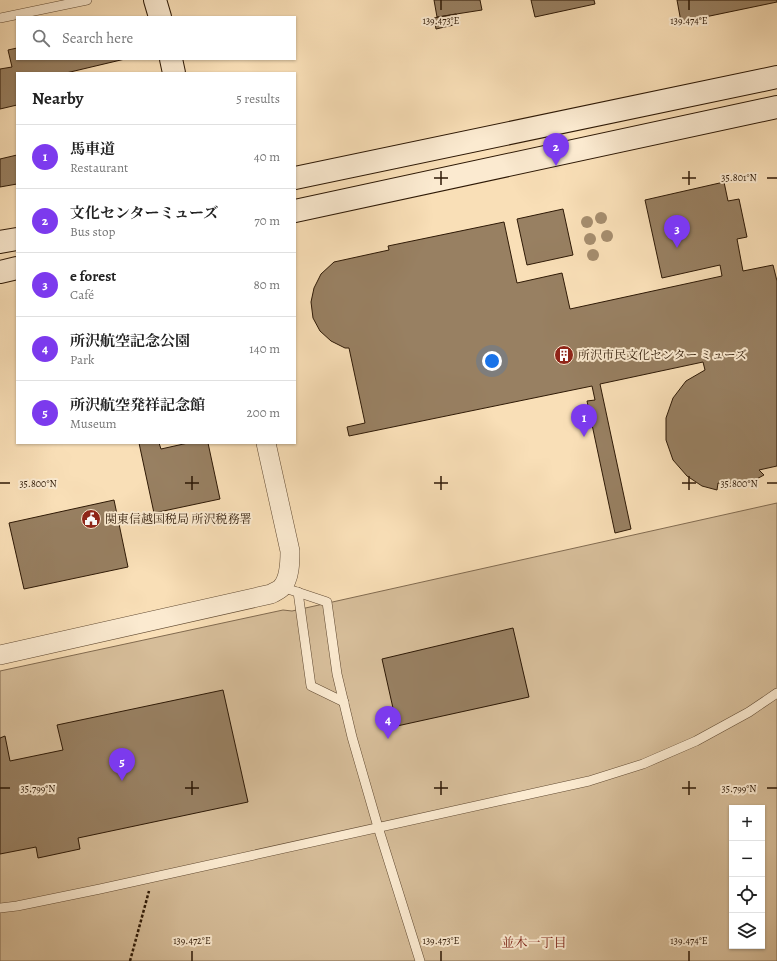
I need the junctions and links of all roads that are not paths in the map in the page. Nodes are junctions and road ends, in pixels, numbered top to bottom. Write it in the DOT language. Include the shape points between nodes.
graph roads {
  1 [pos="87,0"];
  2 [pos="155,0"];
  3 [pos="160,16"];
  4 [pos="0,18"];
  5 [pos="171,60"];
  6 [pos="174,72"];
  7 [pos="777,77"];
  8 [pos="777,107"];
  9 [pos="296,178"];
  10 [pos="296,211"];
  11 [pos="16,239"];
  12 [pos="0,242"];
  13 [pos="16,268"];
  14 [pos="0,272"];
  15 [pos="266,444"];
  16 [pos="290,589"];
  17 [pos="0,655"];
  18 [pos="777,693"];
  19 [pos="344,702"];
  20 [pos="378,827"];
  21 [pos="0,908"];
  22 [pos="420,961"];
  1 -- 4 [label="lane"];
  2 -- 3 [label="street"];
  5 -- 6 [label="street"];
  7 -- 9 [label="street"];
  8 -- 10 [label="street"];
  11 -- 12 [label="street"];
  13 -- 14 [label="street"];
  15 -- 16 [label="street" via="290,551"];
  16 -- 17 [label="street"];
  16 -- 19 [label="lane" via="311,686"];
  16 -- 19 [label="lane" via="327,602 337,674"];
  18 -- 20 [label="lane" via="749,712 696,741 643,764 589,781"];
  19 -- 20 [label="lane"];
  20 -- 21 [label="lane"];
  20 -- 22 [label="lane"];
}
